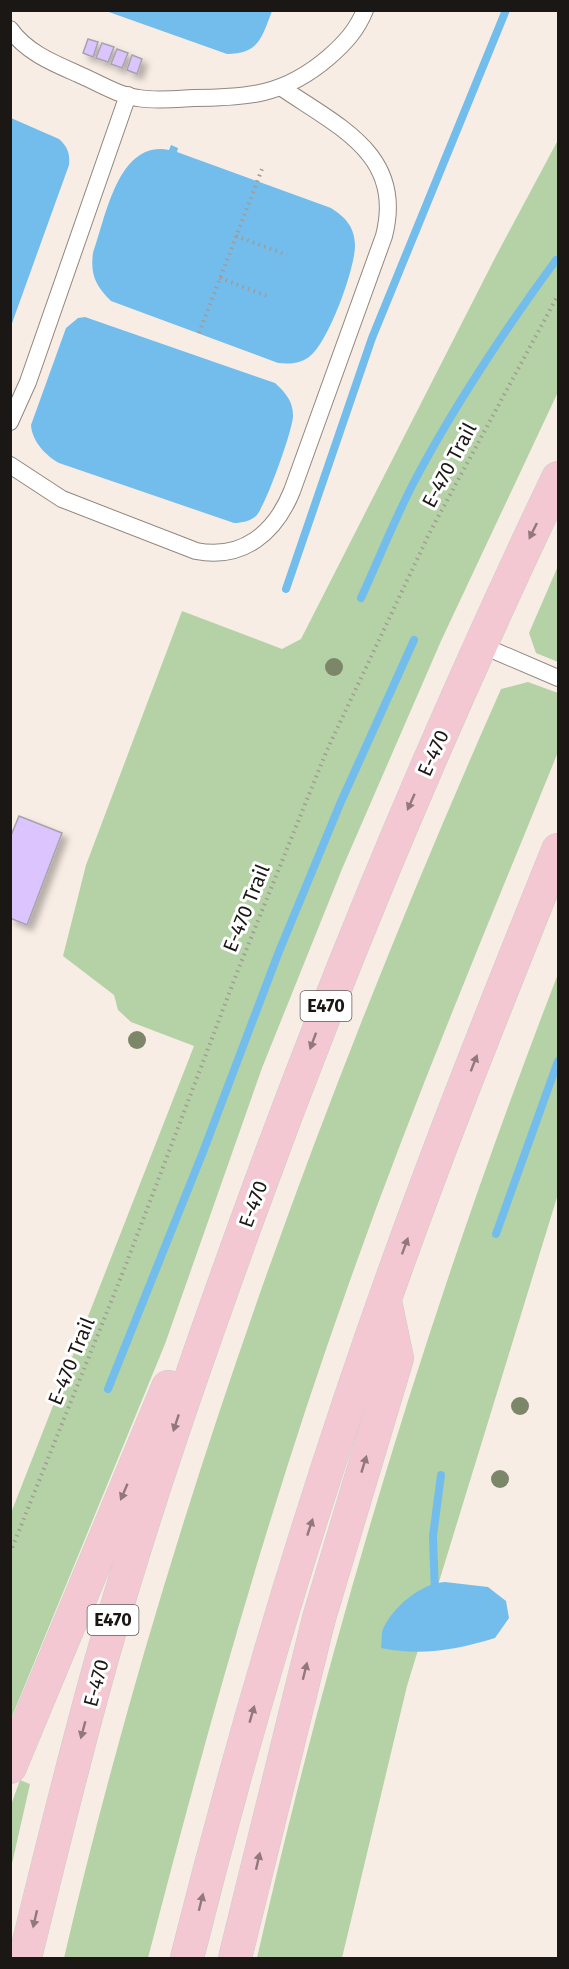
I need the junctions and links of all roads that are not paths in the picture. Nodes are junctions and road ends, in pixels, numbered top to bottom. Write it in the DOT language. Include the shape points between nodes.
graph roads {
  1 [pos="365,10"];
  2 [pos="10,29"];
  3 [pos="282,88"];
  4 [pos="128,95"];
  5 [pos="10,422"];
  6 [pos="10,465"];
  7 [pos="558,478"];
  8 [pos="481,645"];
  9 [pos="558,678"];
  10 [pos="558,850"];
  11 [pos="222,1288"];
  12 [pos="385,1301"];
  13 [pos="10,1767"];
  14 [pos="26,1959"];
  15 [pos="187,1959"];
  16 [pos="235,1959"];
  1 -- 3 [label="lane" via="343,44 319,66"];
  2 -- 4 [label="lane" via="46,59"];
  3 -- 4 [label="lane" via="218,98 144,99"];
  3 -- 6 [label="lane" via="369,151 382,174 389,205 384,236 292,491 277,521 264,536 247,546 216,553 196,551 62,499"];
  4 -- 5 [label="lane" via="26,387"];
  7 -- 8 [label="highway, E-470 / E470, one-way"];
  8 -- 9 [label="lane"];
  8 -- 11 [label="highway, E-470 / E470, one-way" via="325,1010"];
  12 -- 10 [label="highway, one-way" via="428,1180"];
  11 -- 13 [label="highway, one-way" via="182,1353"];
  11 -- 14 [label="highway, E-470 / E470, one-way" via="104,1652"];
  15 -- 12 [label="highway, one-way" via="251,1716"];
  16 -- 12 [label="highway, one-way" via="319,1618 397,1358"];
}
